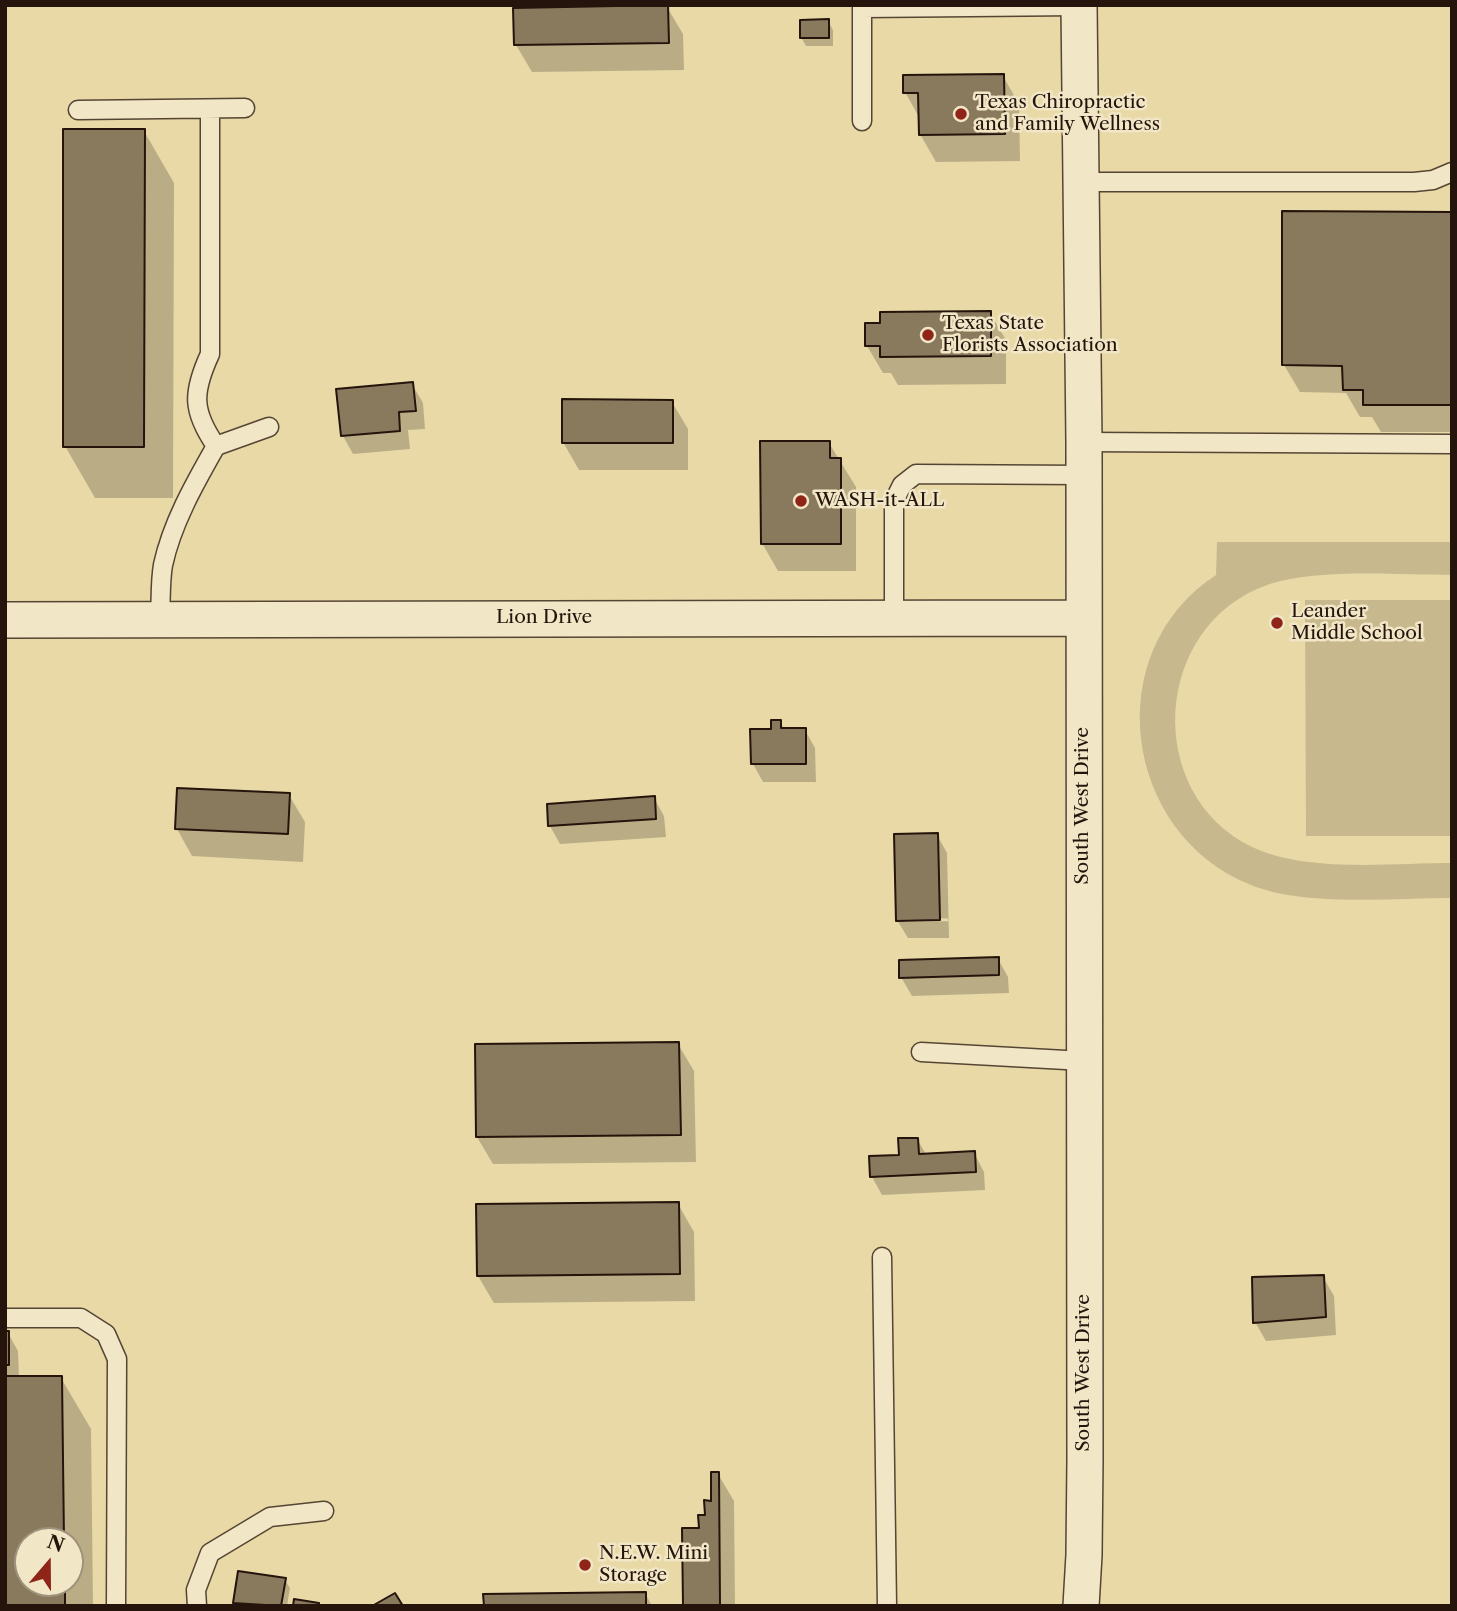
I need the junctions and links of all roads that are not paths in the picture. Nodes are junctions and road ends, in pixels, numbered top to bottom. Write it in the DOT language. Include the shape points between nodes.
graph roads {
  1 [pos="1079,6"];
  2 [pos="245,108"];
  3 [pos="210,109"];
  4 [pos="78,110"];
  5 [pos="862,121"];
  6 [pos="1452,172"];
  7 [pos="1081,182"];
  8 [pos="270,427"];
  9 [pos="1452,444"];
  10 [pos="216,446"];
  11 [pos="1084,458"];
  12 [pos="894,618"];
  13 [pos="1083,618"];
  14 [pos="160,619"];
  15 [pos="5,620"];
  16 [pos="921,1052"];
  17 [pos="1084,1061"];
  18 [pos="882,1256"];
  19 [pos="5,1318"];
  20 [pos="324,1511"];
  21 [pos="116,1606"];
  22 [pos="197,1606"];
  23 [pos="887,1606"];
  24 [pos="1081,1606"];
  1 -- 5 [label="lane" via="862,8"];
  1 -- 7 [label="street, South West Drive"];
  2 -- 3 [label="lane"];
  3 -- 4 [label="lane"];
  3 -- 10 [label="lane" via="210,354 198,379 197,401 201,424"];
  6 -- 7 [label="lane" via="1414,182"];
  7 -- 11 [label="street, South West Drive"];
  8 -- 10 [label="lane"];
  9 -- 11 [label="lane"];
  10 -- 14 [label="lane" via="169,544"];
  11 -- 12 [label="lane" via="916,474 902,485 894,500"];
  11 -- 13 [label="street, South West Drive"];
  12 -- 13 [label="street, Lion Drive"];
  12 -- 14 [label="street, Lion Drive"];
  13 -- 17 [label="street, South West Drive"];
  14 -- 15 [label="street, Lion Drive"];
  16 -- 17 [label="lane"];
  17 -- 24 [label="street, South West Drive"];
  18 -- 23 [label="lane"];
  19 -- 21 [label="lane" via="81,1318 106,1334 117,1359"];
  20 -- 22 [label="lane" via="270,1517 210,1553 196,1590"];
}
